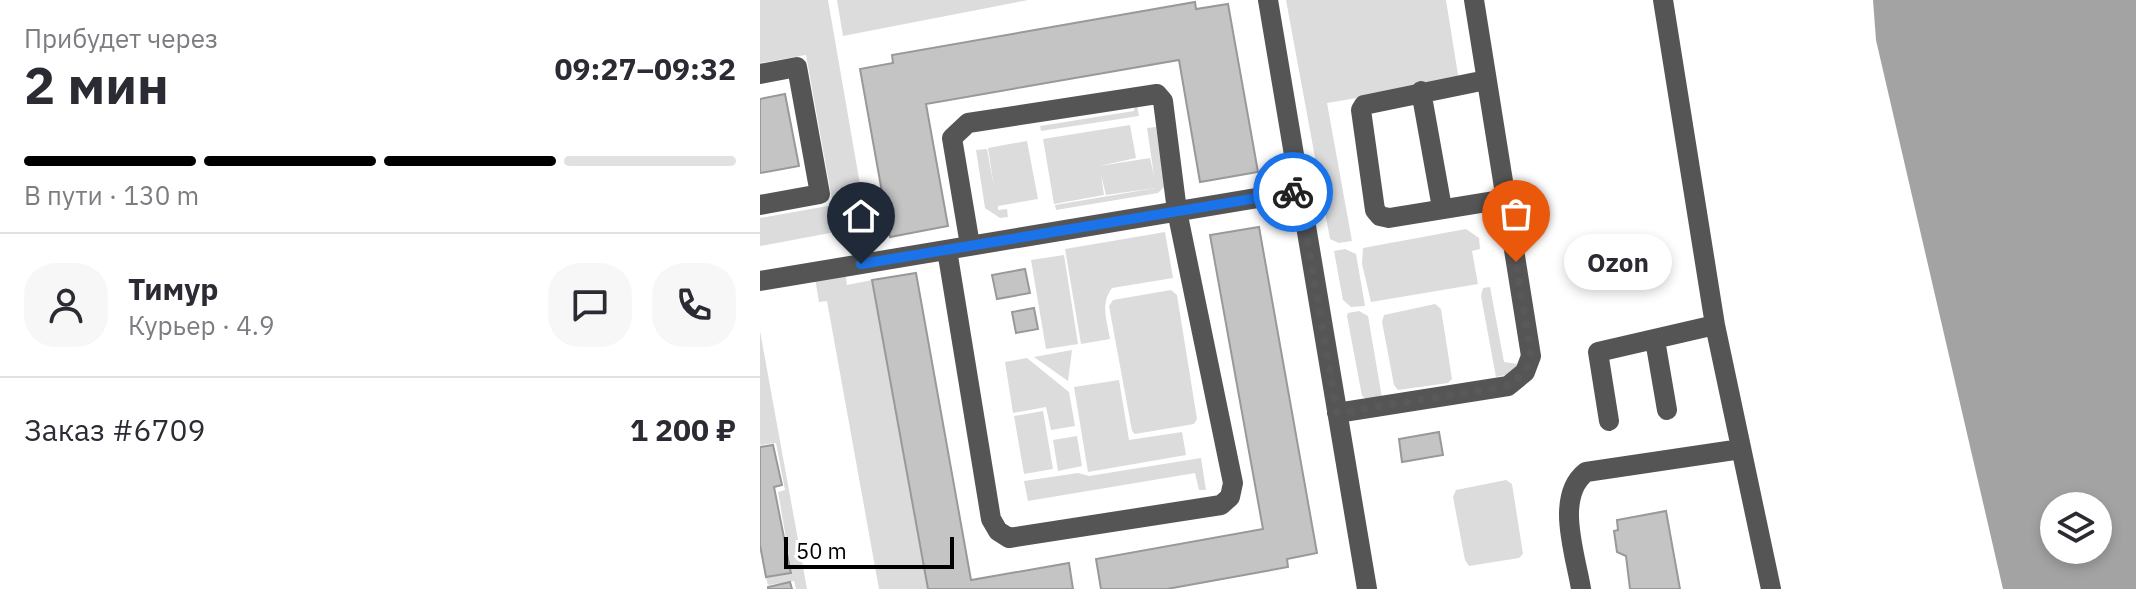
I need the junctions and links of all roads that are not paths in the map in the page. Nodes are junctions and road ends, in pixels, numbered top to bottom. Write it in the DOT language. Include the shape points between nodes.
graph roads {
  1 [pos="1268,0"];
  2 [pos="1474,0"];
  3 [pos="1663,0"];
  4 [pos="760,74"];
  5 [pos="1486,80"];
  6 [pos="1421,91"];
  7 [pos="1299,191"];
  8 [pos="1506,199"];
  9 [pos="760,205"];
  10 [pos="1442,208"];
  11 [pos="1177,211"];
  12 [pos="970,245"];
  13 [pos="947,250"];
  14 [pos="760,281"];
  15 [pos="1715,325"];
  16 [pos="1655,340"];
  17 [pos="1667,410"];
  18 [pos="1337,413"];
  19 [pos="1609,421"];
  20 [pos="1741,449"];
  21 [pos="1367,589"];
  22 [pos="1581,589"];
  23 [pos="1771,589"];
  1 -- 7 [label="street"];
  2 -- 5 [label="street"];
  3 -- 15 [label="street"];
  4 -- 9 [label="street" via="797,67 820,194"];
  5 -- 6 [label="street"];
  5 -- 8 [label="street"];
  6 -- 10 [label="street"];
  6 -- 10 [label="street" via="1372,102 1361,110 1375,210 1389,218"];
  7 -- 11 [label="street"];
  7 -- 18 [label="street"];
  8 -- 10 [label="street"];
  8 -- 18 [label="street" via="1531,356 1525,372 1508,386"];
  11 -- 12 [label="street"];
  11 -- 12 [label="street" via="1163,101 1157,94 1123,97 968,123 957,130 952,138"];
  11 -- 13 [label="street" via="1233,483 1230,497 1221,505 1009,538 998,531 991,519"];
  12 -- 13 [label="street"];
  13 -- 14 [label="street"];
  15 -- 16 [label="street"];
  15 -- 20 [label="street"];
  16 -- 17 [label="street"];
  16 -- 19 [label="street" via="1598,352"];
  18 -- 21 [label="street"];
  20 -- 22 [label="street" via="1657,459 1578,478 1569,516"];
  20 -- 23 [label="street"];
}
